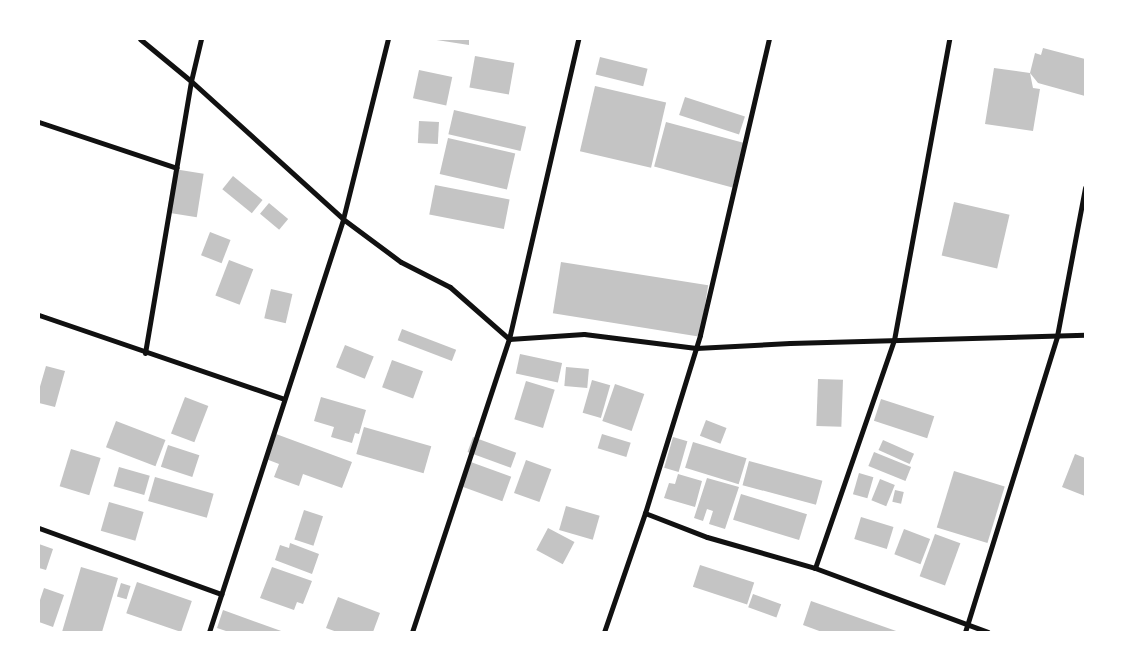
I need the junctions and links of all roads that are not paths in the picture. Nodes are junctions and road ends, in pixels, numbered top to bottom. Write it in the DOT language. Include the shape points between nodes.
graph roads {
  1 [pos="140,39"];
  2 [pos="201,39"];
  3 [pos="388,39"];
  4 [pos="578,39"];
  5 [pos="769,39"];
  6 [pos="949,39"];
  7 [pos="191,81"];
  8 [pos="39,122"];
  9 [pos="177,168"];
  10 [pos="1085,188"];
  11 [pos="343,218"];
  12 [pos="39,315"];
  13 [pos="1085,335"];
  14 [pos="1057,336"];
  15 [pos="509,339"];
  16 [pos="894,340"];
  17 [pos="696,348"];
  18 [pos="145,352"];
  19 [pos="284,399"];
  20 [pos="645,513"];
  21 [pos="39,528"];
  22 [pos="815,568"];
  23 [pos="221,594"];
  24 [pos="967,626"];
  25 [pos="209,632"];
  26 [pos="412,632"];
  27 [pos="604,632"];
  28 [pos="965,632"];
  29 [pos="988,632"];
  1 -- 7 [label="street"];
  2 -- 7 [label="street"];
  3 -- 11 [label="street"];
  4 -- 15 [label="street"];
  5 -- 17 [label="street"];
  6 -- 16 [label="street"];
  7 -- 9 [label="street"];
  7 -- 11 [label="street"];
  8 -- 9 [label="street"];
  9 -- 18 [label="street"];
  10 -- 14 [label="street"];
  11 -- 15 [label="street" via="401,262 450,287"];
  11 -- 19 [label="street"];
  12 -- 18 [label="street"];
  13 -- 14 [label="street"];
  14 -- 16 [label="street"];
  14 -- 24 [label="street"];
  15 -- 17 [label="street" via="584,334"];
  15 -- 26 [label="street"];
  16 -- 17 [label="street"];
  16 -- 22 [label="street"];
  17 -- 20 [label="street"];
  18 -- 19 [label="street"];
  19 -- 23 [label="street"];
  20 -- 22 [label="street" via="707,537"];
  20 -- 27 [label="street"];
  21 -- 23 [label="street"];
  22 -- 24 [label="street"];
  23 -- 25 [label="street"];
  24 -- 28 [label="street"];
  24 -- 29 [label="street"];
}
